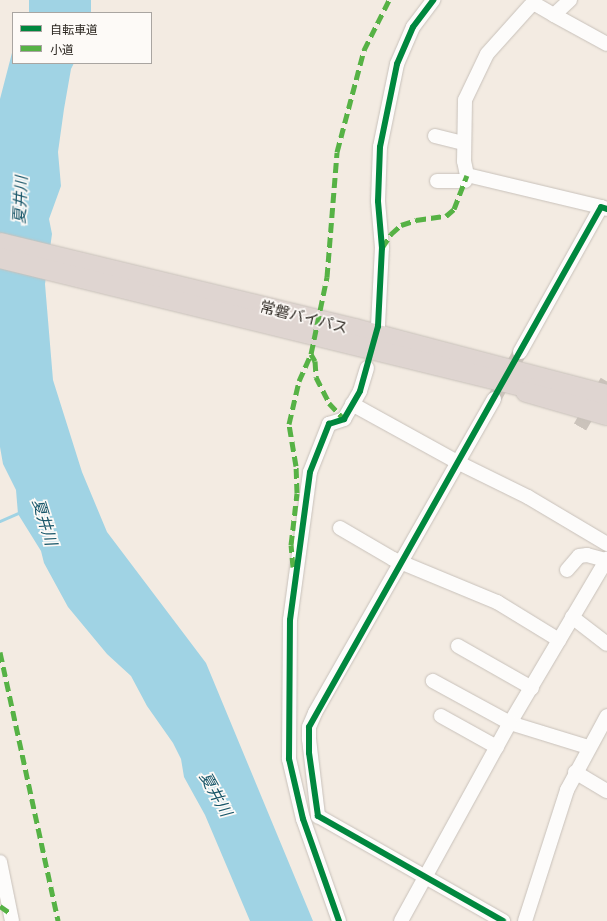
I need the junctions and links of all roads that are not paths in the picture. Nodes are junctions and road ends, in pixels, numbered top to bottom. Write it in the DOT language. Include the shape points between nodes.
graph roads {
  1 [pos="433,0"];
  2 [pos="570,0"];
  3 [pos="527,3"];
  4 [pos="554,14"];
  5 [pos="607,44"];
  6 [pos="435,136"];
  7 [pos="464,143"];
  8 [pos="437,181"];
  9 [pos="465,181"];
  10 [pos="605,208"];
  11 [pos="0,243"];
  12 [pos="0,258"];
  13 [pos="378,326"];
  14 [pos="354,337"];
  15 [pos="520,352"];
  16 [pos="367,368"];
  17 [pos="505,382"];
  18 [pos="607,394"];
  19 [pos="494,399"];
  20 [pos="352,404"];
  21 [pos="607,406"];
  22 [pos="607,415"];
  23 [pos="459,464"];
  24 [pos="340,528"];
  25 [pos="607,544"];
  26 [pos="607,560"];
  27 [pos="402,562"];
  28 [pos="567,570"];
  29 [pos="572,618"];
  30 [pos="559,640"];
  31 [pos="607,644"];
  32 [pos="458,646"];
  33 [pos="433,681"];
  34 [pos="532,688"];
  35 [pos="441,716"];
  36 [pos="607,716"];
  37 [pos="510,723"];
  38 [pos="289,741"];
  39 [pos="497,747"];
  40 [pos="588,747"];
  41 [pos="575,772"];
  42 [pos="607,791"];
  43 [pos="318,812"];
  44 [pos="309,834"];
  45 [pos="0,862"];
  46 [pos="427,876"];
  47 [pos="12,921"];
  48 [pos="339,921"];
  49 [pos="401,921"];
  50 [pos="503,921"];
  51 [pos="525,921"];
  1 -- 13 [label="street" via="413,27 397,64 380,147 378,201 382,248"];
  2 -- 4 [label="street"];
  3 -- 4 [label="street" via="535,4"];
  3 -- 7 [label="street" via="487,54 465,100"];
  4 -- 5 [label="street"];
  6 -- 7 [label="street"];
  7 -- 10 [label="street" via="467,175"];
  8 -- 9 [label="street"];
  10 -- 15 [label="street"];
  11 -- 14 [label="highway, 常磐バイパス"];
  12 -- 14 [label="highway, 常磐バイパス"];
  14 -- 17 [label="highway, 常磐バイパス"];
  14 -- 18 [label="highway, 常磐バイパス"];
  16 -- 20 [label="street" via="360,391"];
  17 -- 21 [label="highway, 常磐バイパス"];
  17 -- 22 [label="highway" via="538,397"];
  19 -- 23 [label="street"];
  20 -- 23 [label="street"];
  20 -- 38 [label="street" via="344,419 329,424 310,472 290,620"];
  23 -- 25 [label="street" via="528,497"];
  23 -- 27 [label="street"];
  24 -- 27 [label="street"];
  26 -- 28 [label="street" via="579,556"];
  26 -- 29 [label="street"];
  27 -- 30 [label="street" via="497,602"];
  27 -- 43 [label="street" via="309,727 309,753"];
  29 -- 30 [label="street"];
  29 -- 31 [label="street"];
  30 -- 34 [label="street"];
  32 -- 34 [label="street"];
  33 -- 37 [label="street"];
  34 -- 37 [label="street"];
  35 -- 39 [label="street" via="482,736"];
  36 -- 40 [label="street"];
  37 -- 39 [label="street"];
  37 -- 40 [label="street"];
  38 -- 43 [label="street"];
  38 -- 44 [label="street" via="289,759"];
  39 -- 46 [label="street"];
  40 -- 41 [label="street"];
  41 -- 42 [label="street"];
  41 -- 51 [label="street" via="557,817"];
  43 -- 44 [label="street"];
  43 -- 46 [label="street"];
  44 -- 48 [label="street"];
  45 -- 47 [label="street"];
  46 -- 49 [label="street"];
  46 -- 50 [label="street"];
}
